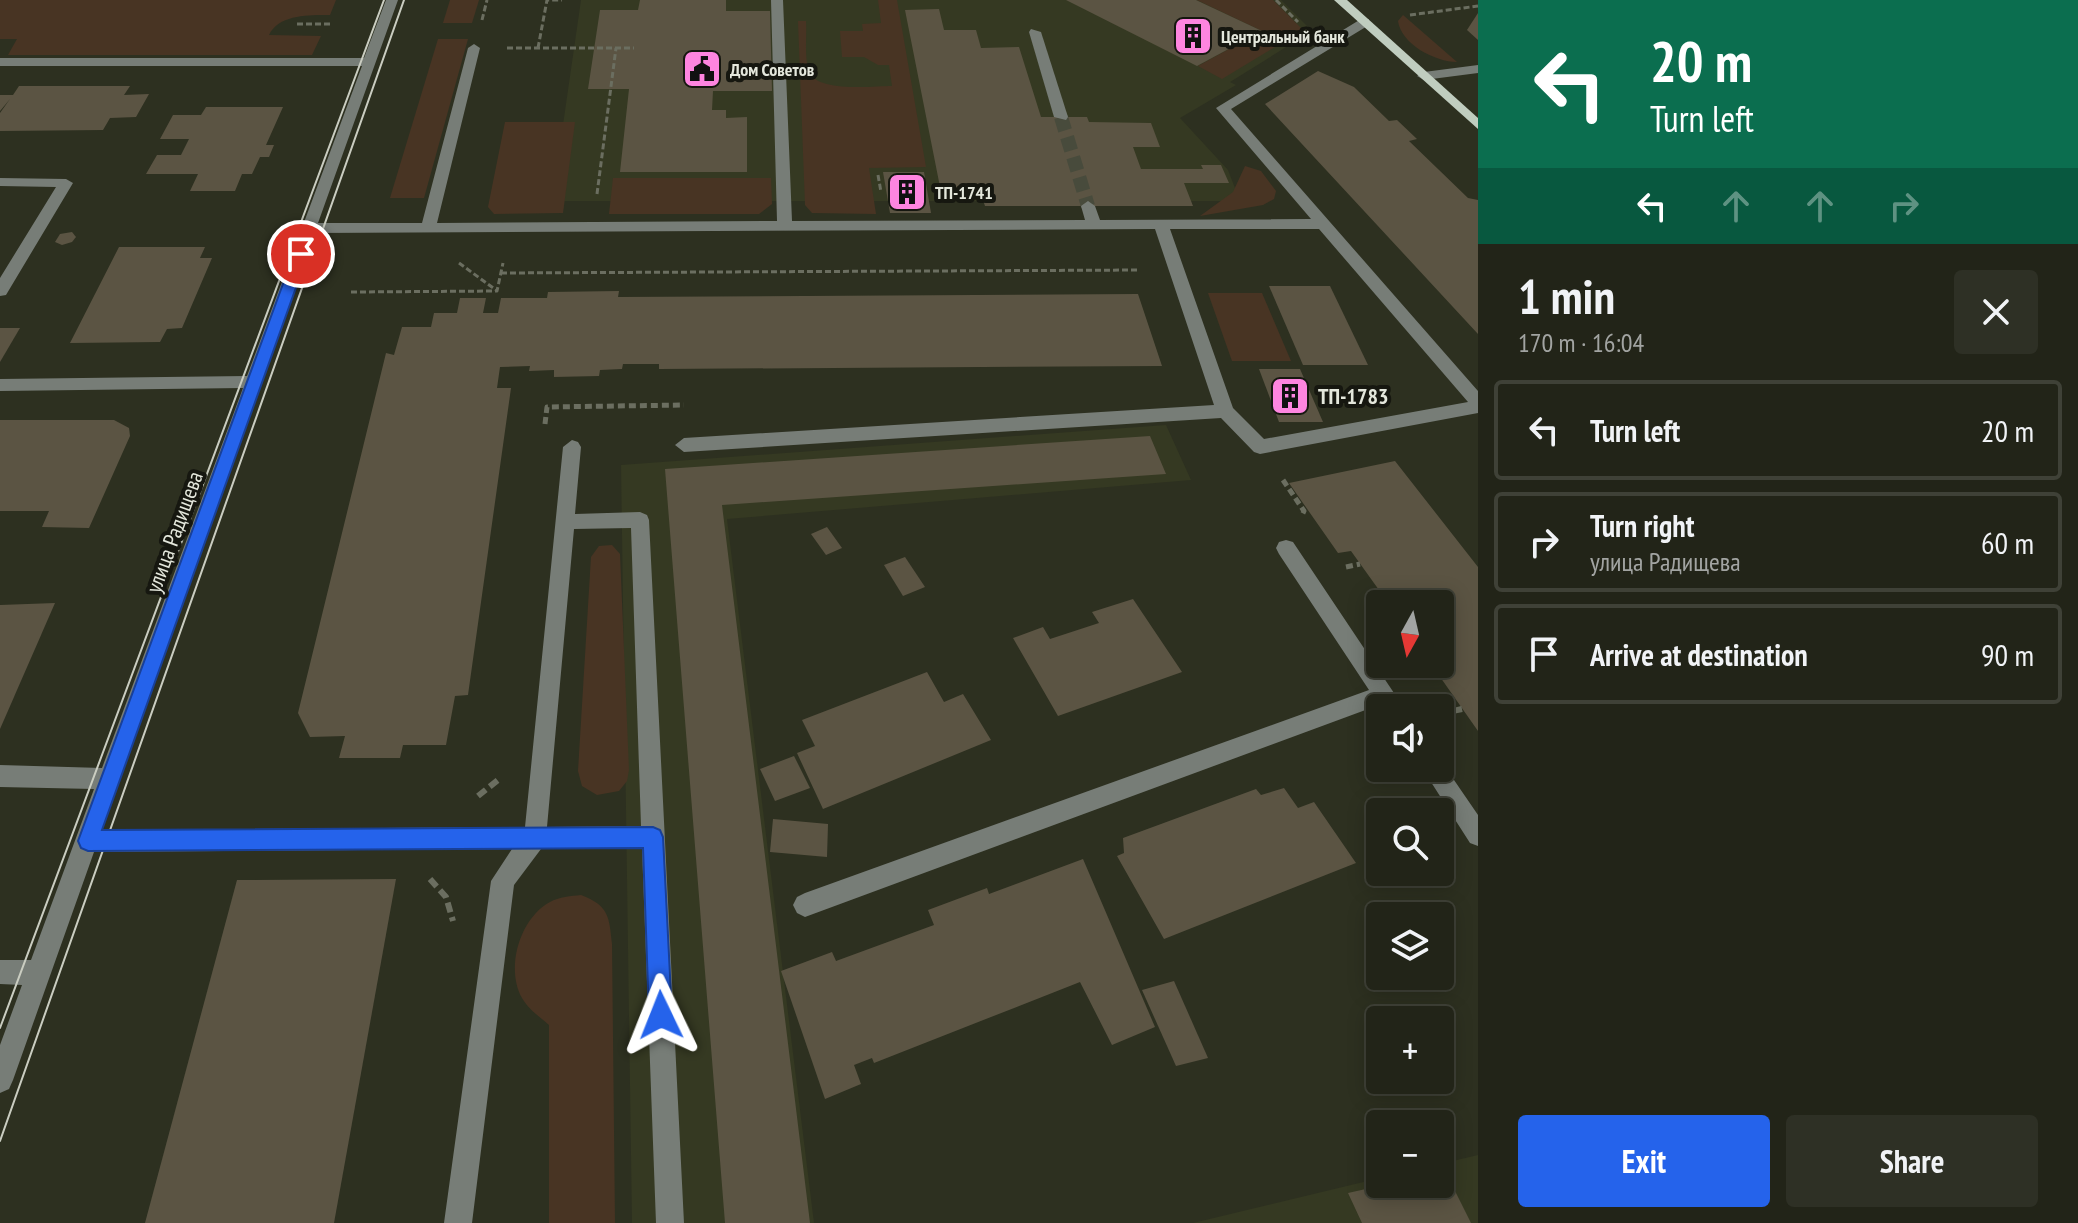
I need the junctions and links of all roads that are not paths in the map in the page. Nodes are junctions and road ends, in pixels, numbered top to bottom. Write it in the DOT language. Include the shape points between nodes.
graph roads {
  1 [pos="392,0"];
  2 [pos="777,0"];
  3 [pos="1345,0"];
  4 [pos="1365,22"];
  5 [pos="1035,32"];
  6 [pos="474,48"];
  7 [pos="0,62"];
  8 [pos="370,62"];
  9 [pos="1478,69"];
  10 [pos="1424,76"];
  11 [pos="1061,117"];
  12 [pos="1478,125"];
  13 [pos="0,182"];
  14 [pos="1088,206"];
  15 [pos="1326,224"];
  16 [pos="785,227"];
  17 [pos="1095,227"];
  18 [pos="1162,227"];
  19 [pos="310,228"];
  20 [pos="428,228"];
  21 [pos="0,291"];
  22 [pos="254,382"];
  23 [pos="0,385"];
  24 [pos="1478,404"];
  25 [pos="1225,411"];
  26 [pos="684,445"];
  27 [pos="572,447"];
  28 [pos="565,522"];
  29 [pos="1286,548"];
  30 [pos="1383,694"];
  31 [pos="1366,709"];
  32 [pos="0,776"];
  33 [pos="111,779"];
  34 [pos="1442,782"];
  35 [pos="1478,835"];
  36 [pos="653,837"];
  37 [pos="535,838"];
  38 [pos="88,841"];
  39 [pos="805,905"];
  40 [pos="0,972"];
  41 [pos="39,973"];
  42 [pos="0,1080"];
  43 [pos="458,1223"];
  44 [pos="670,1223"];
  1 -- 8 [label="street, улица Радищева"];
  2 -- 16 [label="street"];
  3 -- 4 [label="main road"];
  4 -- 10 [label="main road"];
  4 -- 15 [label="street" via="1223,108"];
  5 -- 11 [label="street"];
  6 -- 20 [label="street"];
  7 -- 8 [label="street"];
  8 -- 19 [label="street, улица Радищева"];
  9 -- 10 [label="street"];
  10 -- 12 [label="main road"];
  13 -- 21 [label="street" via="66,183"];
  14 -- 17 [label="street"];
  15 -- 18 [label="street"];
  15 -- 24 [label="street"];
  16 -- 17 [label="street"];
  16 -- 20 [label="street"];
  17 -- 18 [label="street"];
  18 -- 25 [label="street"];
  19 -- 20 [label="street"];
  19 -- 22 [label="street, улица Радищева"];
  22 -- 23 [label="street"];
  22 -- 33 [label="street, улица Радищева"];
  24 -- 25 [label="street" via="1260,447"];
  25 -- 26 [label="street"];
  27 -- 28 [label="street"];
  28 -- 36 [label="street" via="640,520"];
  28 -- 37 [label="street"];
  29 -- 30 [label="street"];
  31 -- 39 [label="street"];
  32 -- 33 [label="street"];
  33 -- 38 [label="street, улица Радищева"];
  34 -- 35 [label="street"];
  36 -- 37 [label="street"];
  36 -- 44 [label="street"];
  37 -- 38 [label="street"];
  37 -- 43 [label="street" via="503,881"];
  38 -- 41 [label="street, улица Радищева"];
  40 -- 41 [label="street"];
  41 -- 42 [label="street, улица Радищева"];
}
